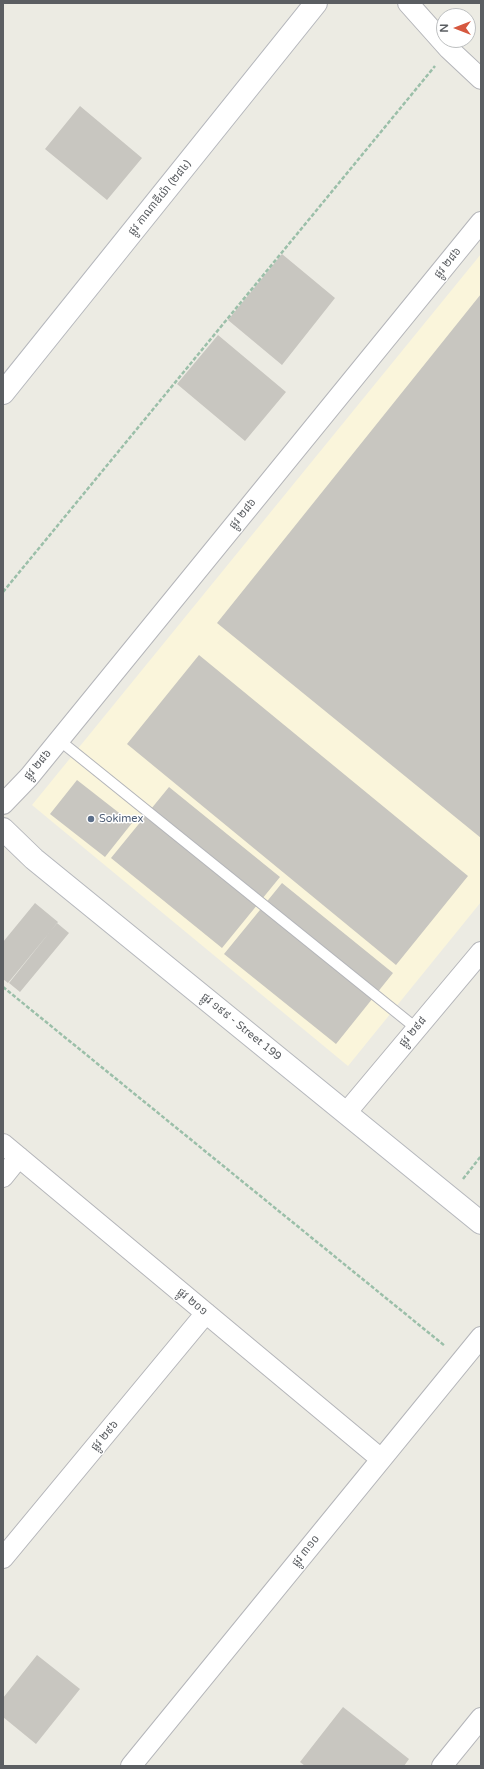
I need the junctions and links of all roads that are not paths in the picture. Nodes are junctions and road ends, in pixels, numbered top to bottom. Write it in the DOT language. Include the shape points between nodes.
graph roads {
  1 [pos="316,3"];
  2 [pos="408,3"];
  3 [pos="481,79"];
  4 [pos="481,222"];
  5 [pos="3,393"];
  6 [pos="59,740"];
  7 [pos="3,804"];
  8 [pos="3,829"];
  9 [pos="481,952"];
  10 [pos="416,1028"];
  11 [pos="346,1113"];
  12 [pos="3,1144"];
  13 [pos="19,1157"];
  14 [pos="3,1177"];
  15 [pos="481,1223"];
  16 [pos="206,1313"];
  17 [pos="481,1337"];
  18 [pos="381,1459"];
  19 [pos="3,1558"];
  20 [pos="481,1718"];
  21 [pos="131,1766"];
  22 [pos="442,1766"];
  1 -- 5 [label="street, ផ្លូវ កាណាឌីយ៉ា (២៨៤)"];
  2 -- 3 [label="street" via="449,49"];
  4 -- 6 [label="street, ផ្លូវ ២៨៦"];
  6 -- 7 [label="street, ផ្លូវ ២៨៦"];
  6 -- 10 [label="lane"];
  8 -- 11 [label="street, ផ្លូវ ១៩៩ - Street 199" via="34,859"];
  9 -- 10 [label="street, ផ្លូវ ២៩៨"];
  10 -- 11 [label="street, ផ្លូវ ២៩៨"];
  11 -- 15 [label="street, ផ្លូវ ១៩៩ - Street 199"];
  12 -- 13 [label="street, ផ្លូវ ២០១"];
  13 -- 14 [label="street"];
  13 -- 16 [label="street, ផ្លូវ ២០១"];
  16 -- 18 [label="street, ផ្លូវ ២០១"];
  16 -- 19 [label="street, ផ្លូវ ២៩៦"];
  17 -- 18 [label="street, ផ្លូវ ៣១០"];
  18 -- 21 [label="street, ផ្លូវ ៣១០"];
  20 -- 22 [label="street"];
}
